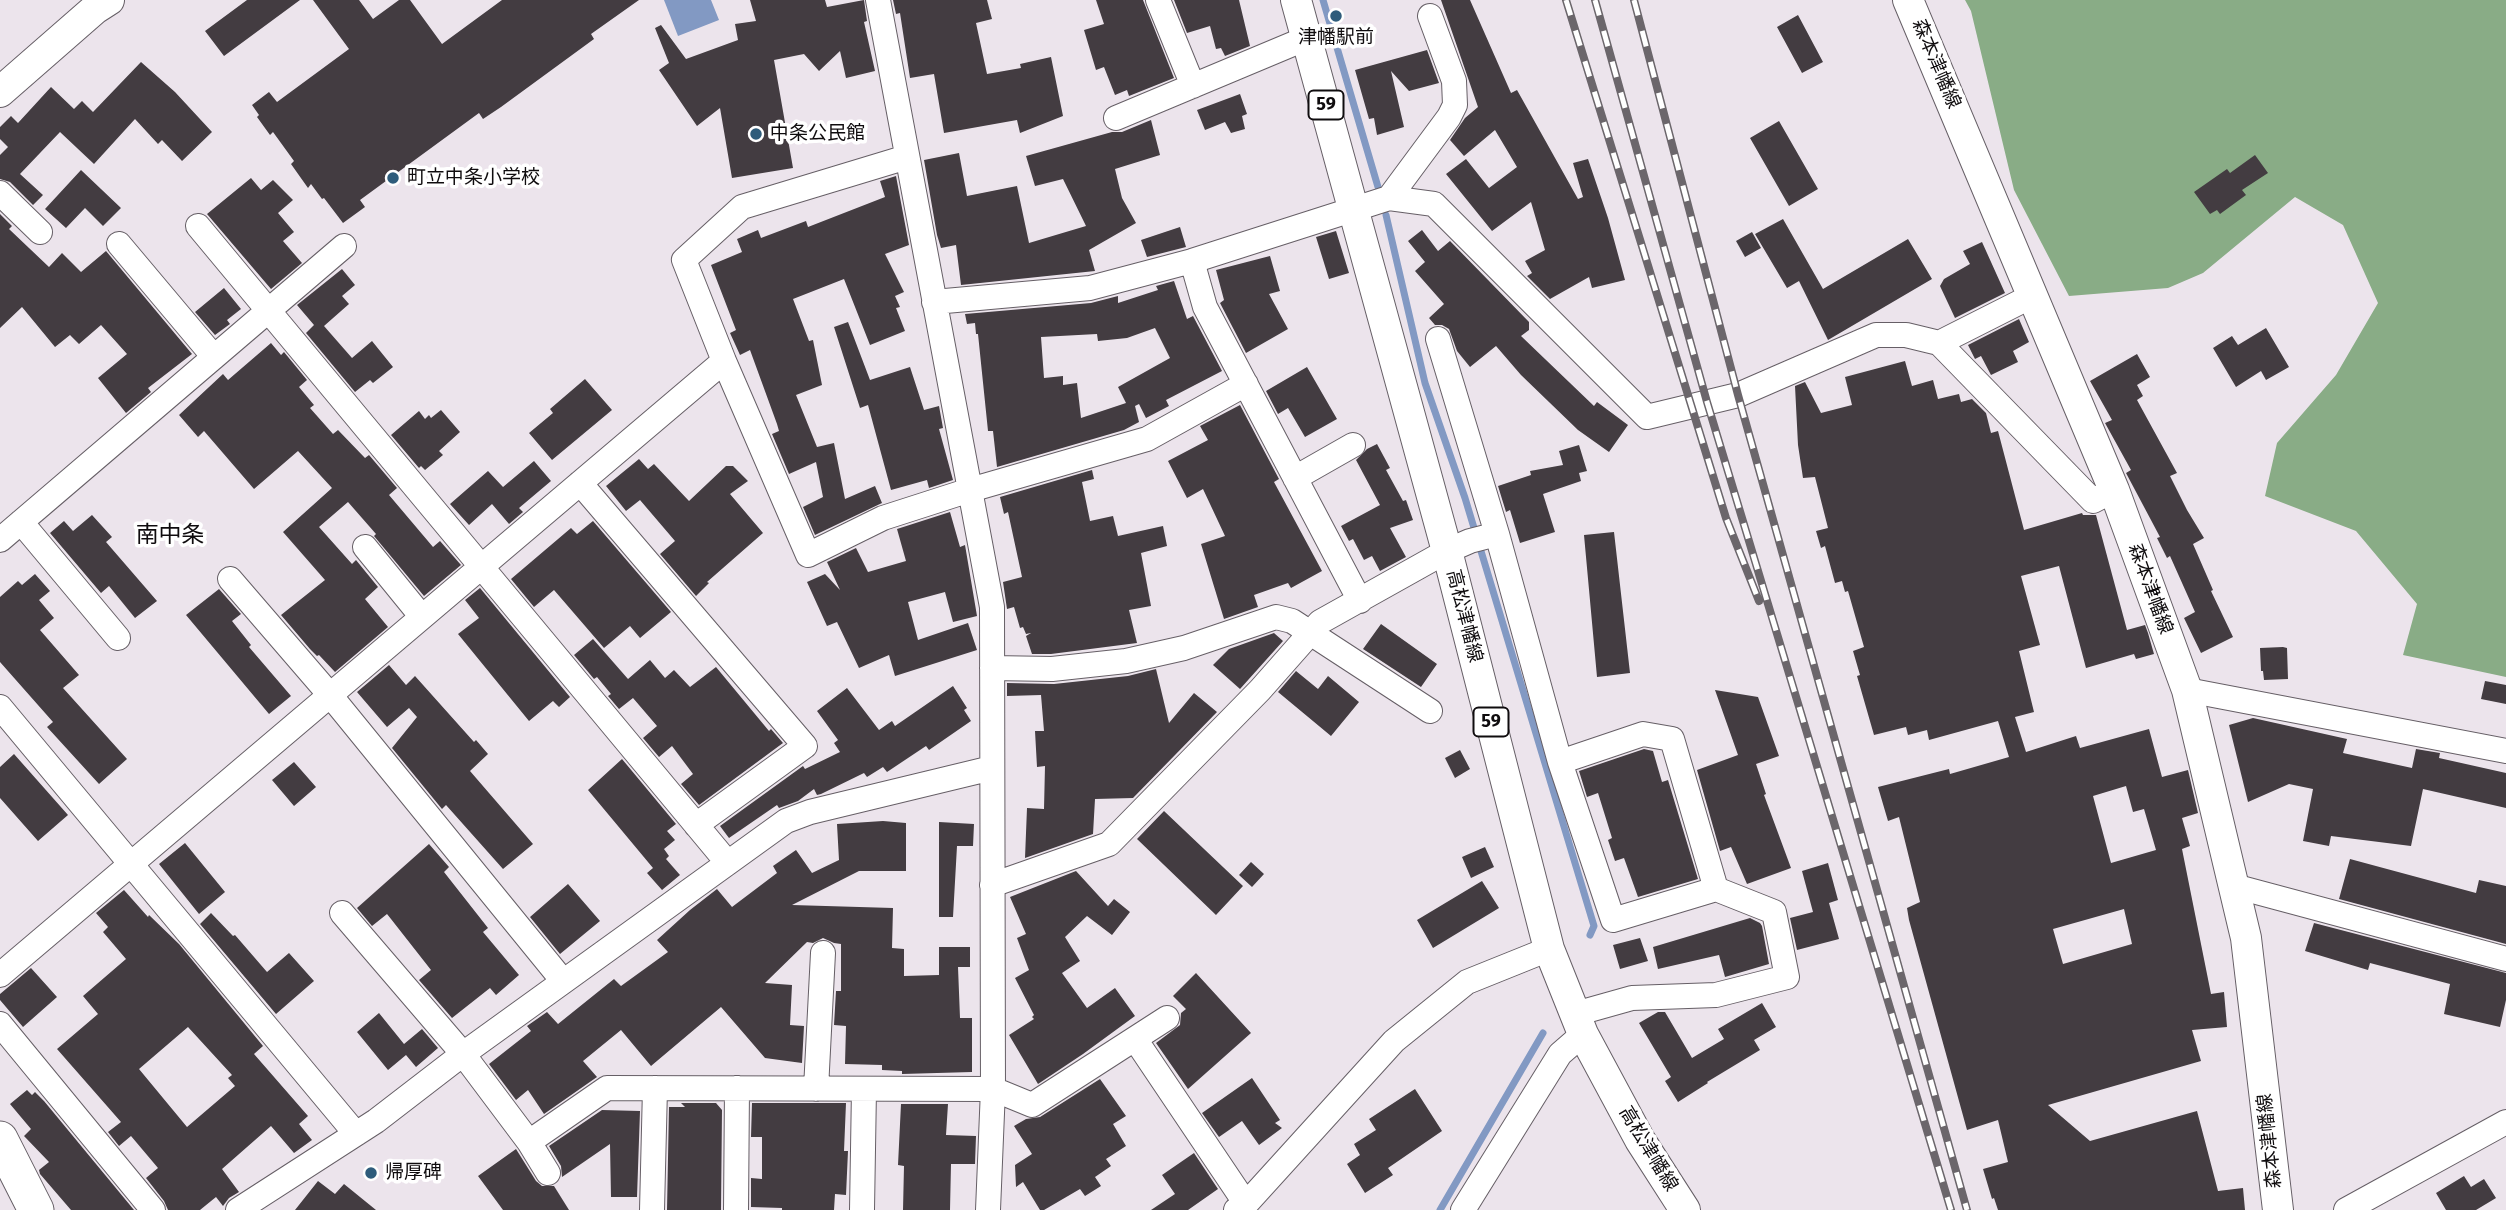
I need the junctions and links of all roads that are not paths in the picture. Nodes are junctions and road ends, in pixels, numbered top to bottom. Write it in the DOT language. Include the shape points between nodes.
graph roads {
  1 [pos="109,0"];
  2 [pos="878,0"];
  3 [pos="1158,0"];
  4 [pos="1297,0"];
  5 [pos="1908,0"];
  6 [pos="1430,16"];
  7 [pos="1307,38"];
  8 [pos="1192,86"];
  9 [pos="0,92"];
  10 [pos="1116,118"];
  11 [pos="906,157"];
  12 [pos="0,193"];
  13 [pos="1389,198"];
  14 [pos="1355,210"];
  15 [pos="198,226"];
  16 [pos="40,232"];
  17 [pos="119,244"];
  18 [pos="344,246"];
  19 [pos="1192,261"];
  20 [pos="2034,295"];
  21 [pos="934,302"];
  22 [pos="268,311"];
  23 [pos="1438,339"];
  24 [pos="1938,343"];
  25 [pos="214,357"];
  26 [pos="724,361"];
  27 [pos="1246,384"];
  28 [pos="1353,445"];
  29 [pos="1295,478"];
  30 [pos="580,483"];
  31 [pos="970,490"];
  32 [pos="2115,490"];
  33 [pos="21,522"];
  34 [pos="0,540"];
  35 [pos="1475,541"];
  36 [pos="365,547"];
  37 [pos="481,567"];
  38 [pos="230,579"];
  39 [pos="1360,601"];
  40 [pos="422,617"];
  41 [pos="1310,634"];
  42 [pos="118,638"];
  43 [pos="992,668"];
  44 [pos="2187,690"];
  45 [pos="330,695"];
  46 [pos="0,707"];
  47 [pos="1430,711"];
  48 [pos="2506,751"];
  49 [pos="1560,762"];
  50 [pos="992,768"];
  51 [pos="696,825"];
  52 [pos="727,862"];
  53 [pos="131,863"];
  54 [pos="992,885"];
  55 [pos="2234,886"];
  56 [pos="1716,889"];
  57 [pos="342,912"];
  58 [pos="1549,949"];
  59 [pos="823,953"];
  60 [pos="2506,959"];
  61 [pos="0,975"];
  62 [pos="563,981"];
  63 [pos="1167,1018"];
  64 [pos="0,1024"];
  65 [pos="1579,1024"];
  66 [pos="1135,1039"];
  67 [pos="463,1054"];
  68 [pos="655,1088"];
  69 [pos="737,1088"];
  70 [pos="817,1088"];
  71 [pos="864,1089"];
  72 [pos="993,1090"];
  73 [pos="2506,1122"];
  74 [pos="356,1134"];
  75 [pos="0,1139"];
  76 [pos="529,1142"];
  77 [pos="548,1173"];
  78 [pos="1241,1207"];
  79 [pos="36,1210"];
  80 [pos="153,1210"];
  81 [pos="239,1210"];
  82 [pos="652,1210"];
  83 [pos="736,1210"];
  84 [pos="862,1210"];
  85 [pos="988,1210"];
  86 [pos="1463,1210"];
  87 [pos="1685,1210"];
  88 [pos="2278,1210"];
  89 [pos="2346,1210"];
  1 -- 9 [label="main road"];
  2 -- 11 [label="street"];
  3 -- 8 [label="street"];
  4 -- 7 [label="main road, 高松津幡線 / 59"];
  5 -- 20 [label="main road, 森本津幡線"];
  6 -- 13 [label="street" via="1454,81 1455,105"];
  7 -- 8 [label="street"];
  7 -- 14 [label="main road, 高松津幡線 / 59"];
  8 -- 10 [label="street"];
  11 -- 21 [label="street"];
  11 -- 26 [label="street" via="741,207 684,260"];
  12 -- 16 [label="street"];
  13 -- 14 [label="street"];
  13 -- 24 [label="street" via="1434,204 1647,417 1738,395 1876,335 1906,335"];
  14 -- 19 [label="street"];
  14 -- 35 [label="main road, 高松津幡線 / 59"];
  15 -- 22 [label="street"];
  17 -- 25 [label="street"];
  18 -- 22 [label="street"];
  19 -- 21 [label="street" via="1090,288"];
  19 -- 27 [label="street" via="1205,307"];
  20 -- 24 [label="street"];
  20 -- 32 [label="main road, 森本津幡線"];
  21 -- 31 [label="street"];
  22 -- 25 [label="street"];
  22 -- 37 [label="street"];
  23 -- 35 [label="street"];
  24 -- 32 [label="street" via="2093,500"];
  25 -- 33 [label="street"];
  26 -- 30 [label="street"];
  26 -- 31 [label="street" via="808,555 883,518"];
  27 -- 29 [label="street"];
  27 -- 31 [label="street" via="1147,439"];
  28 -- 29 [label="street"];
  29 -- 39 [label="street"];
  30 -- 37 [label="street"];
  30 -- 51 [label="street" via="805,746"];
  31 -- 43 [label="street" via="992,607"];
  32 -- 44 [label="main road, 森本津幡線"];
  33 -- 34 [label="street"];
  33 -- 42 [label="street"];
  35 -- 39 [label="street"];
  35 -- 49 [label="street"];
  35 -- 58 [label="main road, 高松津幡線 / 59"];
  36 -- 40 [label="street"];
  37 -- 40 [label="street"];
  37 -- 51 [label="street"];
  38 -- 45 [label="street"];
  39 -- 41 [label="street" via="1320,622"];
  40 -- 45 [label="street"];
  41 -- 43 [label="street" via="1292,621 1276,617 1184,648 1126,661 1052,669"];
  41 -- 47 [label="street"];
  41 -- 54 [label="street" via="1109,844"];
  43 -- 50 [label="street"];
  44 -- 48 [label="street"];
  44 -- 55 [label="main road, 森本津幡線"];
  45 -- 53 [label="street"];
  45 -- 62 [label="street"];
  46 -- 53 [label="street"];
  49 -- 56 [label="street" via="1643,734 1672,739"];
  49 -- 56 [label="street" via="1613,920"];
  50 -- 52 [label="street" via="810,812 786,821"];
  50 -- 54 [label="street"];
  51 -- 52 [label="street"];
  52 -- 62 [label="street"];
  53 -- 61 [label="street"];
  53 -- 74 [label="street"];
  54 -- 72 [label="street"];
  55 -- 60 [label="street"];
  55 -- 88 [label="main road, 森本津幡線" via="2246,938"];
  56 -- 65 [label="street" via="1774,912 1787,977 1716,995 1632,998"];
  57 -- 67 [label="street"];
  58 -- 65 [label="main road, 高松津幡線 / 59"];
  58 -- 78 [label="street" via="1467,982 1394,1041"];
  59 -- 70 [label="street"];
  62 -- 67 [label="street"];
  63 -- 66 [label="street"];
  64 -- 80 [label="street"];
  65 -- 86 [label="street"];
  65 -- 87 [label="main road, 高松津幡線 / 59" via="1640,1140"];
  66 -- 72 [label="street" via="1032,1105"];
  66 -- 78 [label="street"];
  67 -- 74 [label="street"];
  67 -- 76 [label="street"];
  68 -- 69 [label="street"];
  68 -- 76 [label="street" via="607,1088"];
  68 -- 82 [label="street"];
  69 -- 70 [label="street"];
  69 -- 83 [label="street"];
  70 -- 71 [label="street"];
  71 -- 72 [label="street"];
  71 -- 84 [label="street"];
  72 -- 85 [label="street"];
  73 -- 89 [label="street"];
  74 -- 81 [label="street"];
  75 -- 79 [label="highway"];
  76 -- 77 [label="street"];
}
